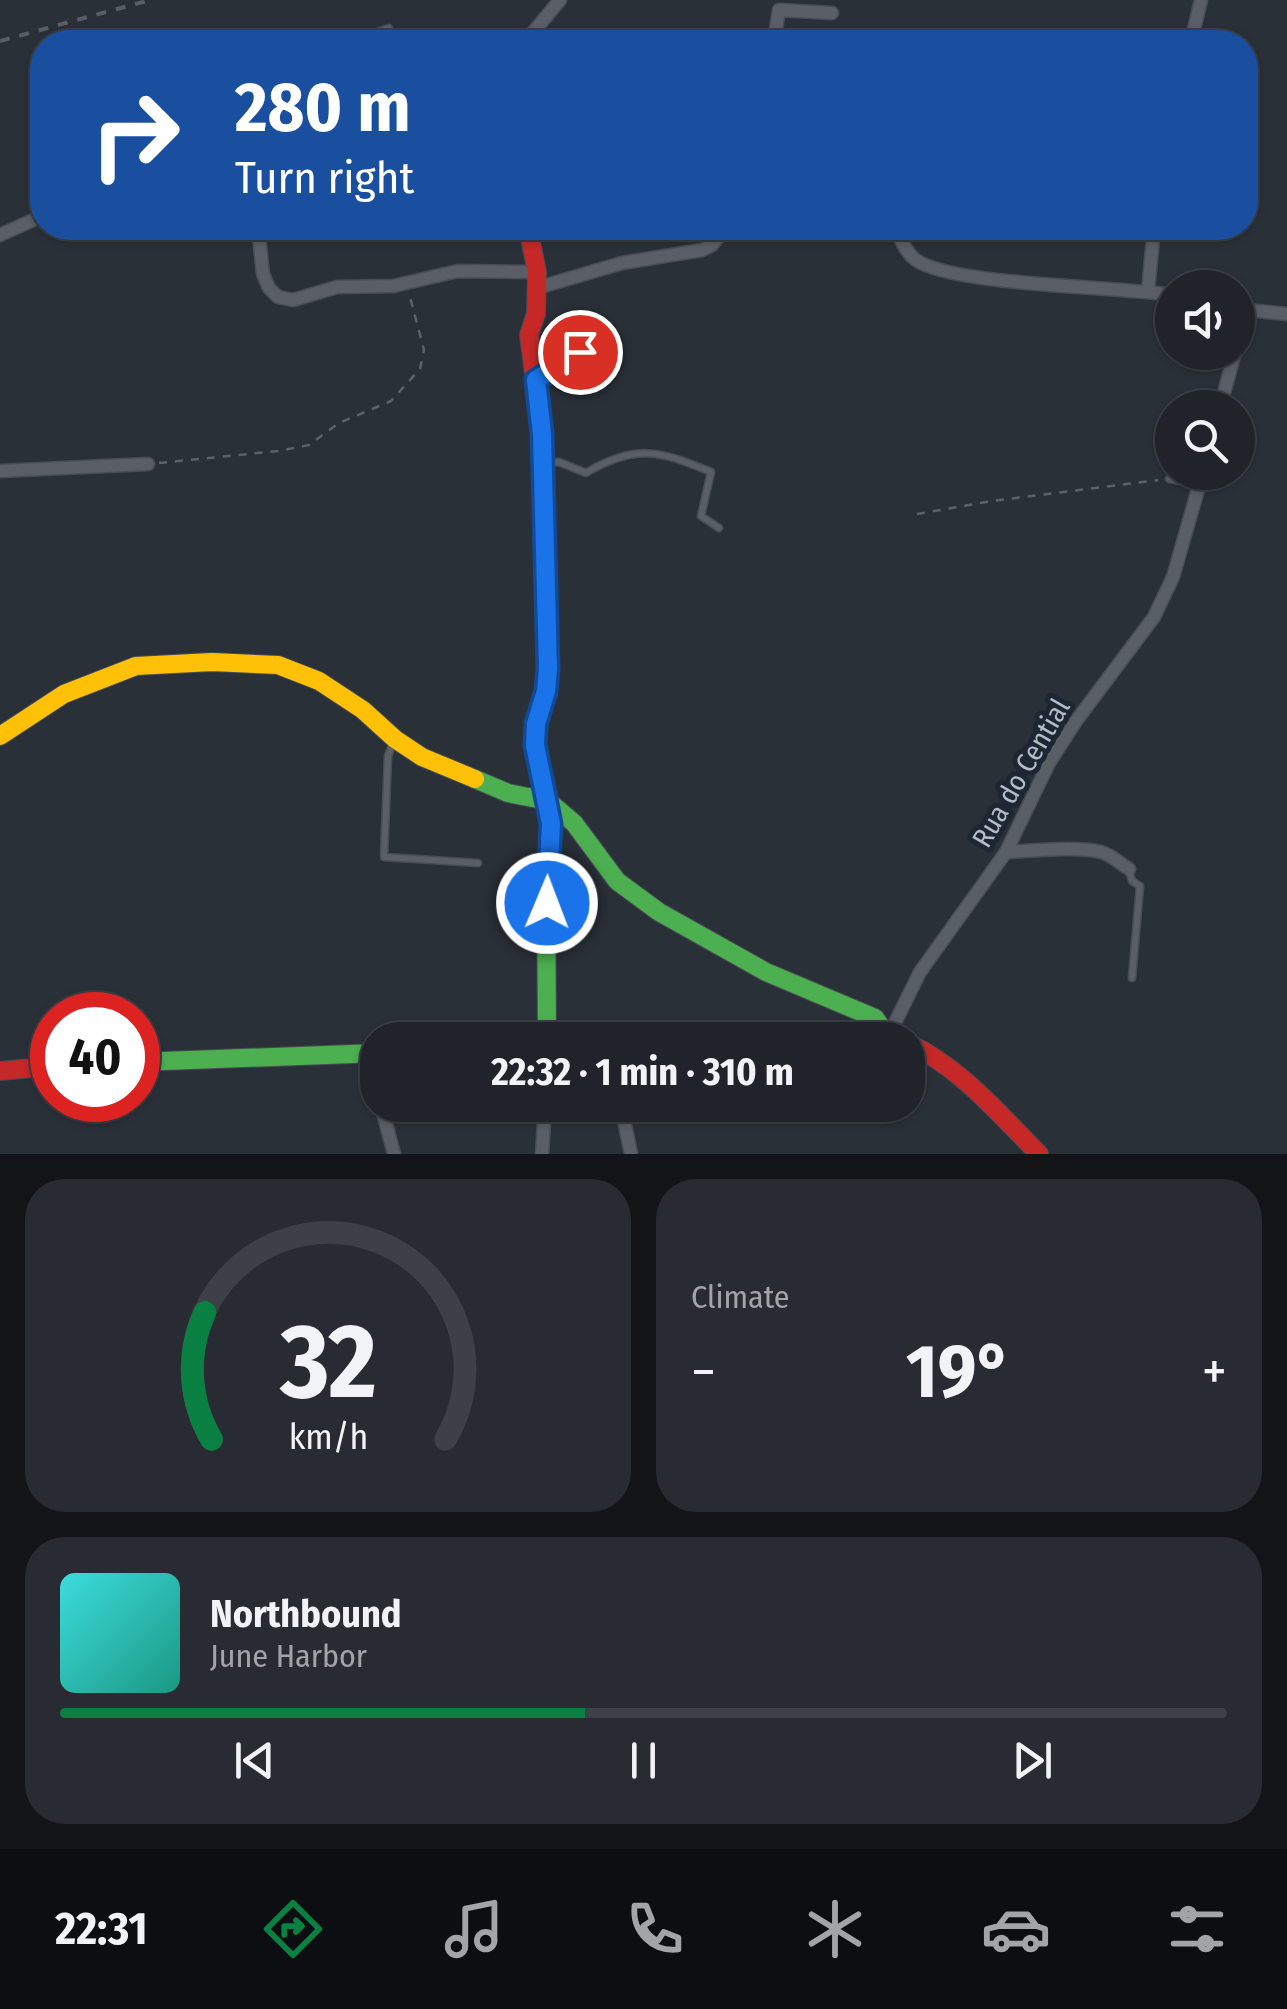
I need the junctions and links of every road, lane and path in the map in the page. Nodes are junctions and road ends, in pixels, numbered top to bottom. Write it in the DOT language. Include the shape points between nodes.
graph roads {
  1 [pos="560,0"];
  2 [pos="1200,0"];
  3 [pos="832,13"];
  4 [pos="389,28"];
  5 [pos="383,30"];
  6 [pos="535,30"];
  7 [pos="776,30"];
  8 [pos="1194,30"];
  9 [pos="30,221"];
  10 [pos="0,235"];
  11 [pos="259,240"];
  12 [pos="530,240"];
  13 [pos="716,240"];
  14 [pos="901,240"];
  15 [pos="1153,240"];
  16 [pos="537,280"];
  17 [pos="406,282"];
  18 [pos="1148,291"];
  19 [pos="1155,292"];
  20 [pos="1255,311"];
  21 [pos="1287,314"];
  22 [pos="588,340"];
  23 [pos="536,380"];
  24 [pos="542,462"];
  25 [pos="148,464"];
  26 [pos="0,471"];
  27 [pos="1155,480"];
  28 [pos="1198,490"];
  29 [pos="917,514"];
  30 [pos="719,528"];
  31 [pos="0,736"];
  32 [pos="394,738"];
  33 [pos="548,800"];
  34 [pos="1006,852"];
  35 [pos="478,863"];
  36 [pos="1128,869"];
  37 [pos="1132,978"];
  38 [pos="547,1022"];
  39 [pos="879,1022"];
  40 [pos="900,1022"];
  41 [pos="925,1053"];
  42 [pos="360,1054"];
  43 [pos="160,1061"];
  44 [pos="30,1068"];
  45 [pos="0,1071"];
  46 [pos="386,1122"];
  47 [pos="545,1122"];
  48 [pos="624,1122"];
  49 [pos="1026,1146"];
  50 [pos="394,1154"];
  51 [pos="542,1154"];
  52 [pos="631,1154"];
  53 [pos="1039,1154"];
  1 -- 6 [label="street"];
  2 -- 8 [label="street"];
  3 -- 7 [label="street" via="780,10"];
  4 -- 5 [label="lane"];
  9 -- 10 [label="street"];
  11 -- 17 [label="street" via="262,274 278,297"];
  12 -- 16 [label="street"];
  13 -- 16 [label="street" via="702,250"];
  14 -- 18 [label="street" via="912,258 939,269"];
  15 -- 18 [label="street"];
  16 -- 17 [label="street" via="458,271"];
  16 -- 23 [label="street" via="529,335"];
  17 -- 25 [label="path" via="424,350 420,370 392,401 309,444"];
  18 -- 19 [label="street"];
  20 -- 21 [label="street"];
  22 -- 23 [label="lane"];
  23 -- 24 [label="street"];
  24 -- 30 [label="lane" via="586,473 609,459 666,453 711,472 701,516"];
  24 -- 33 [label="street" via="548,669 535,745"];
  25 -- 26 [label="street"];
  27 -- 29 [label="path"];
  28 -- 34 [label="street, Rua do Cential" via="1159,607 1049,763"];
  31 -- 32 [label="street" via="102,676 136,666 212,662 278,666 319,681"];
  32 -- 33 [label="street" via="463,776"];
  32 -- 35 [label="lane" via="384,858"];
  33 -- 38 [label="street"];
  33 -- 39 [label="street" via="617,881 659,912 766,972"];
  34 -- 36 [label="street" via="1100,852"];
  34 -- 40 [label="street, Rua do Cential" via="920,972"];
  36 -- 37 [label="lane" via="1140,886"];
  41 -- 49 [label="street" via="970,1086"];
  42 -- 43 [label="street"];
  44 -- 45 [label="street"];
  46 -- 50 [label="street"];
  47 -- 51 [label="street"];
  48 -- 52 [label="street"];
  49 -- 53 [label="street"];
}
